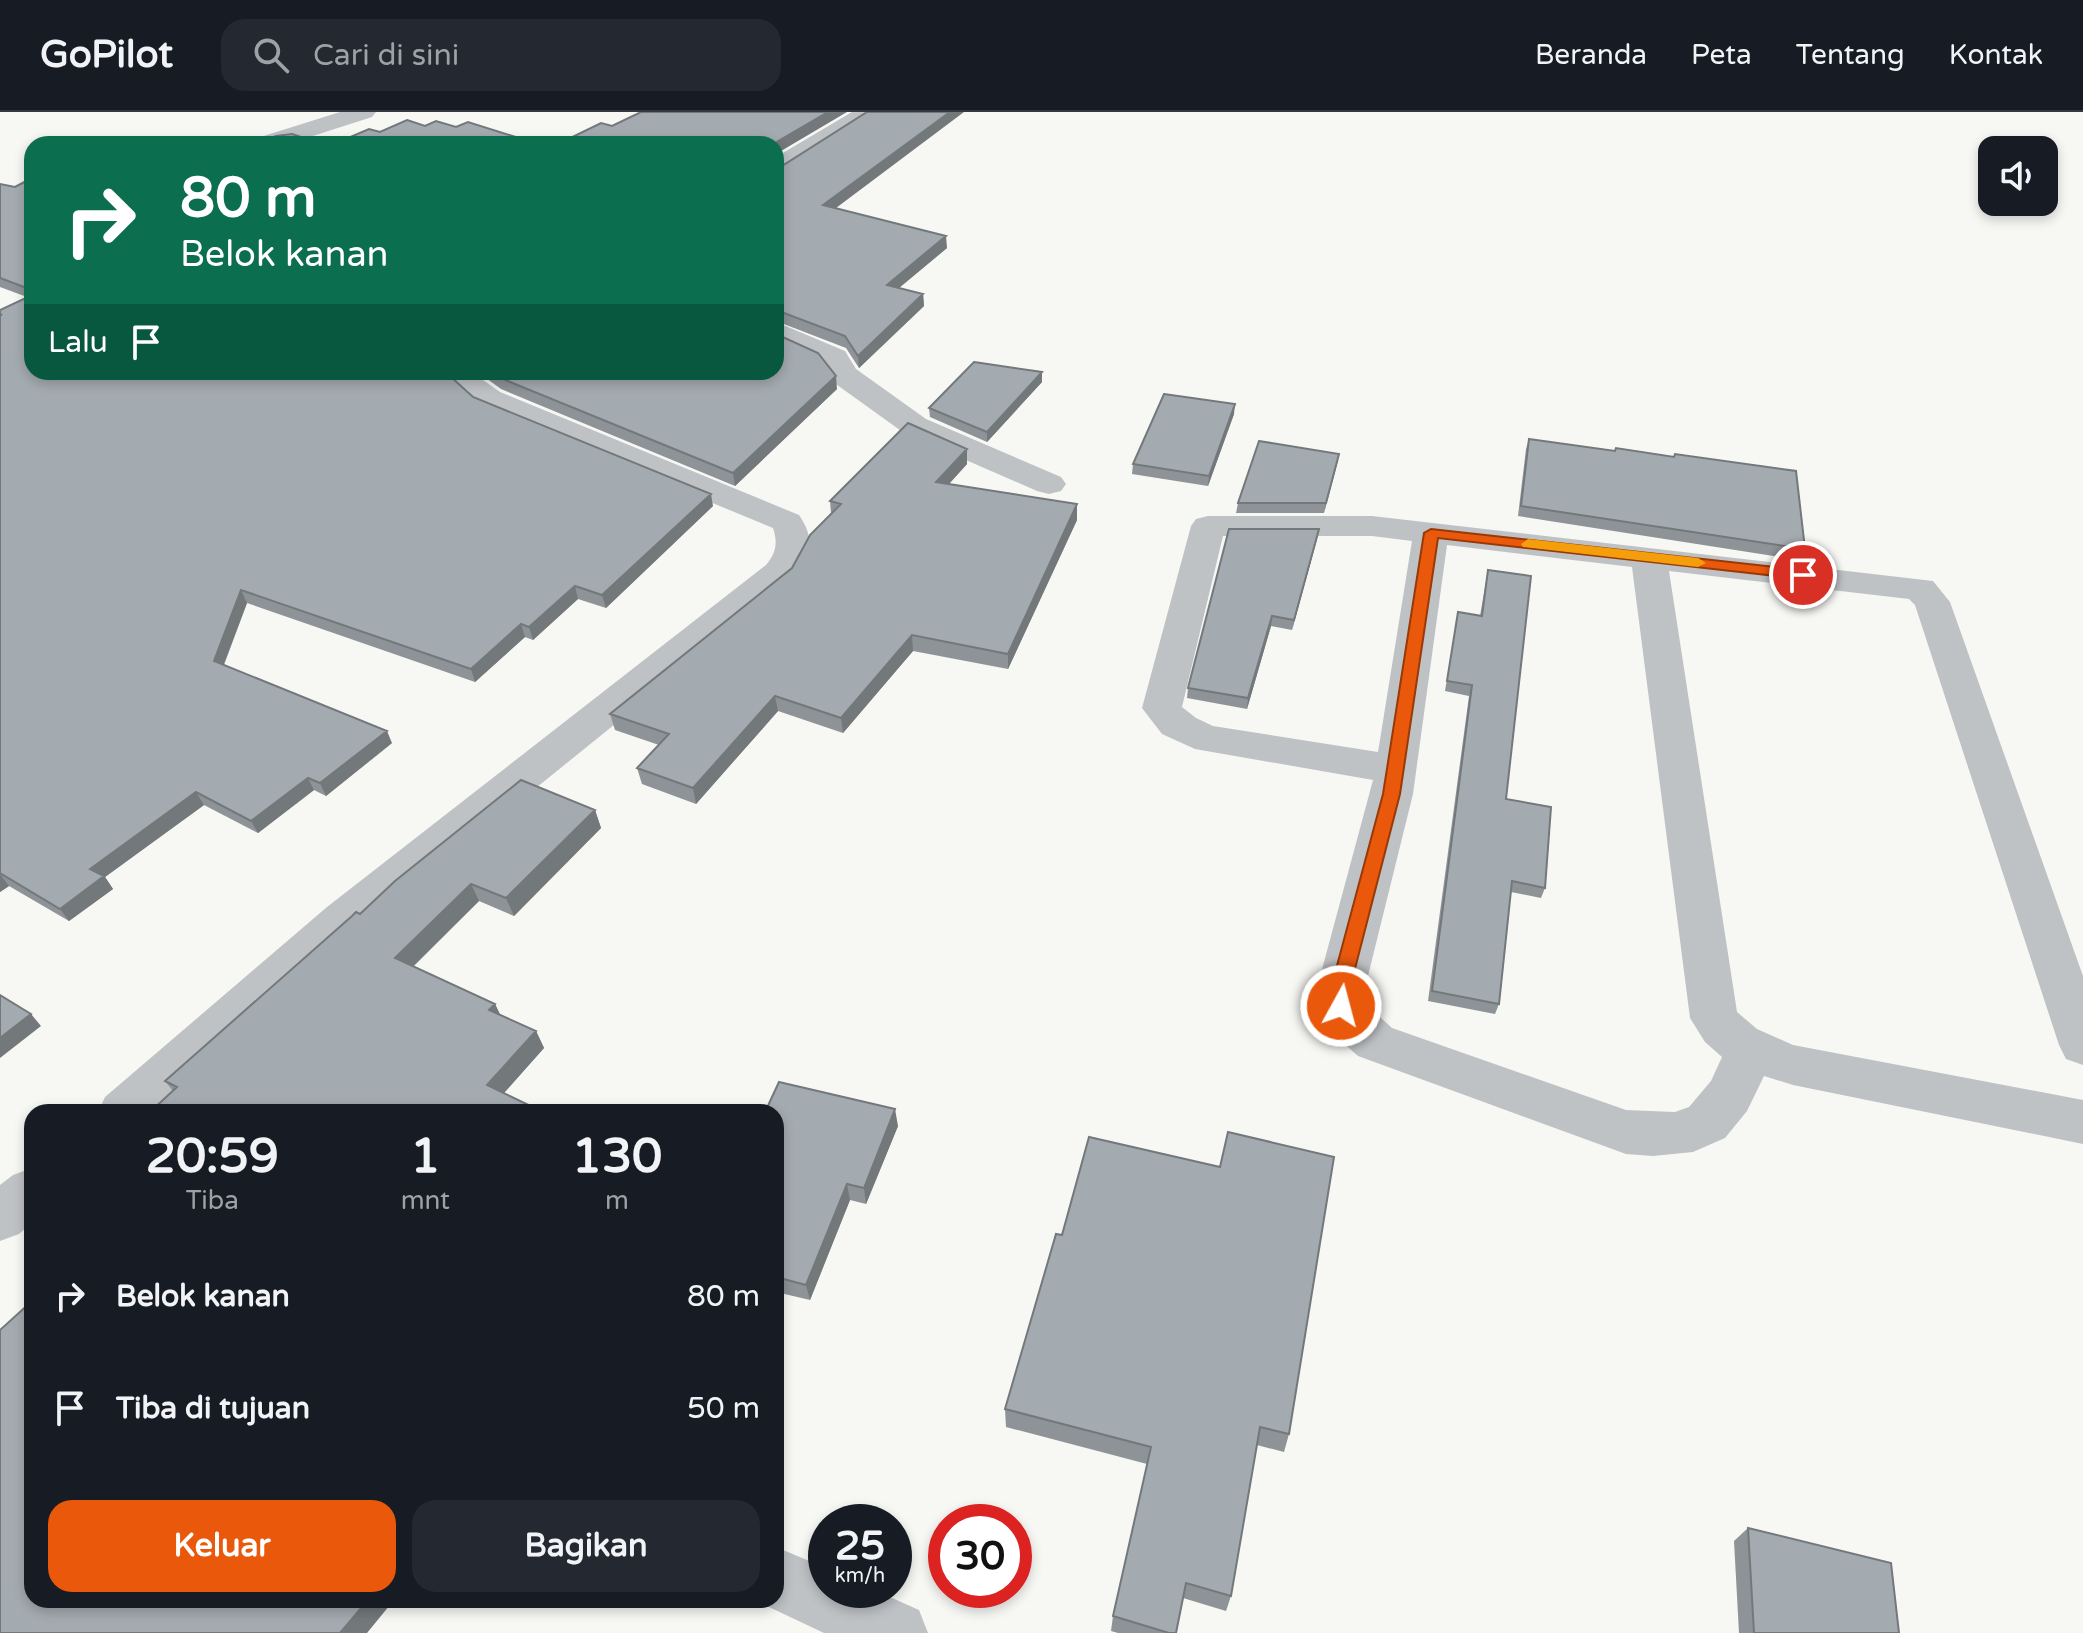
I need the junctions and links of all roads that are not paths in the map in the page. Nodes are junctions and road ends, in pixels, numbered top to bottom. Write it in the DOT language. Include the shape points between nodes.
graph roads {
  1 [pos="364,112"];
  2 [pos="869,112"];
  3 [pos="288,136"];
  4 [pos="784,163"];
  5 [pos="784,335"];
  6 [pos="468,380"];
  7 [pos="1049,484"];
  8 [pos="1431,533"];
  9 [pos="1649,557"];
  10 [pos="1396,769"];
  11 [pos="2083,1045"];
  12 [pos="1749,1051"];
  13 [pos="132,1104"];
  14 [pos="2083,1122"];
  15 [pos="784,1582"];
  16 [pos="896,1633"];
  1 -- 3 [label="street"];
  2 -- 4 [label="street"];
  5 -- 7 [label="street" via="834,357 844,375 915,426"];
  6 -- 13 [label="street" via="489,399 787,522 797,540 794,555 779,573 343,919"];
  8 -- 9 [label="street"];
  8 -- 10 [label="street"];
  8 -- 10 [label="street" via="1372,526 1208,526 1162,708 1170,722 1209,739"];
  9 -- 11 [label="street" via="1920,589 1932,602"];
  9 -- 12 [label="street" via="1714,1018 1724,1033"];
  10 -- 12 [label="street" via="1341,988 1341,1006 1353,1025 1375,1042 1626,1132 1666,1137 1701,1128 1731,1097"];
  12 -- 14 [label="street" via="1793,1065"];
  15 -- 16 [label="street"];
}
